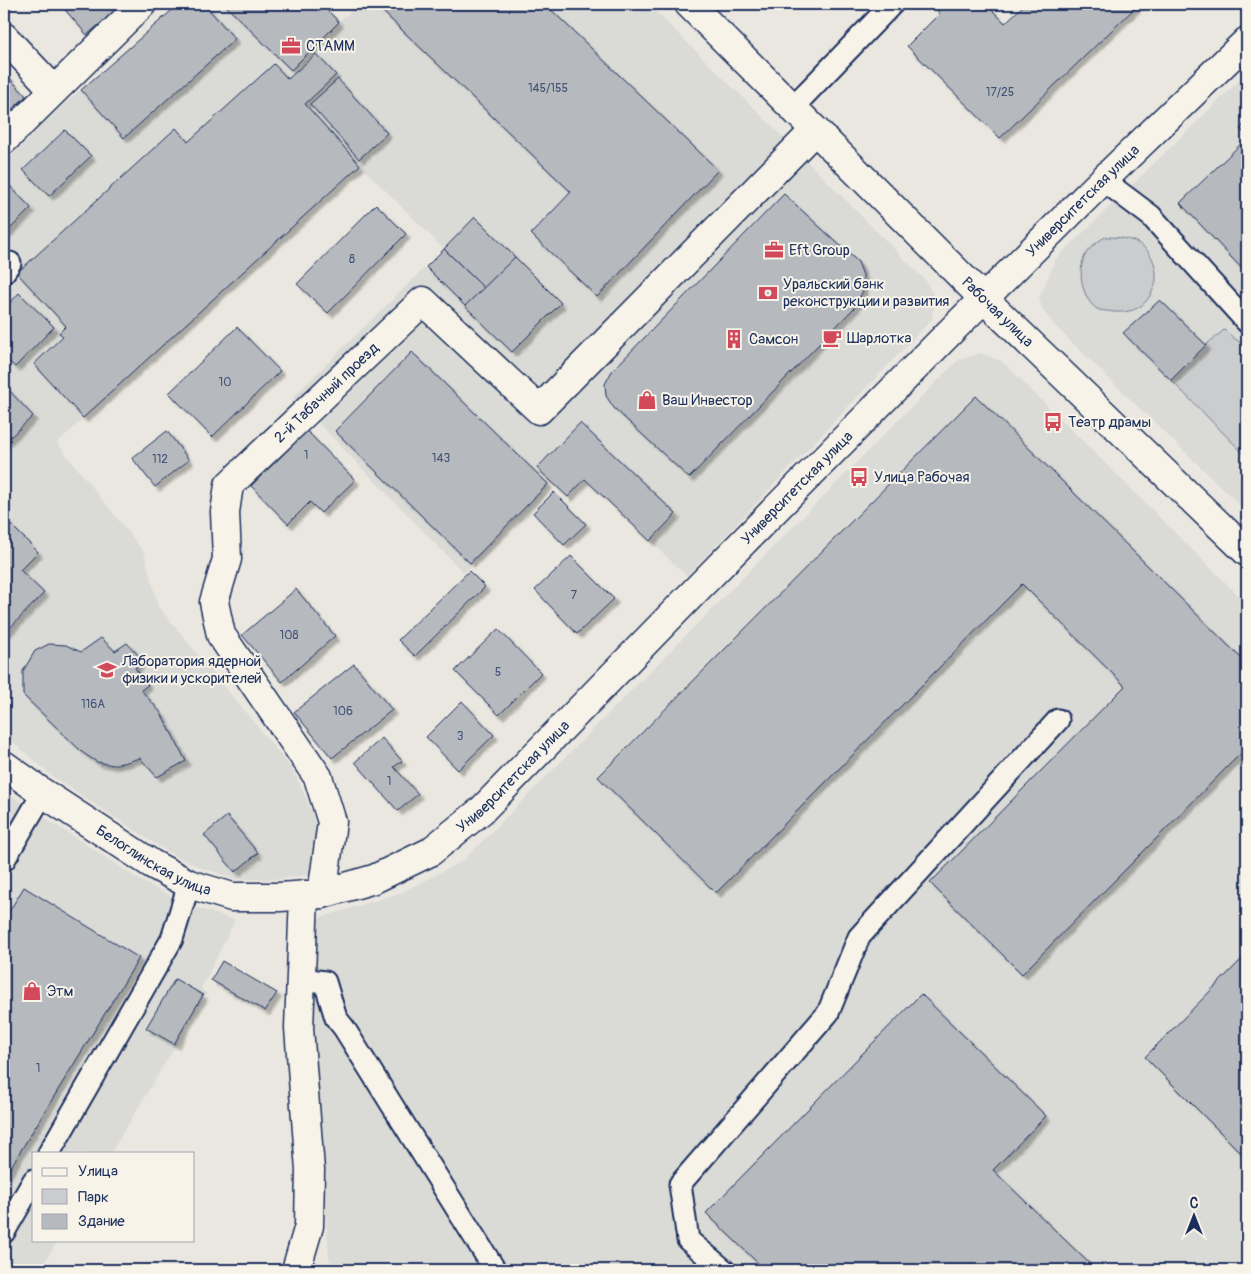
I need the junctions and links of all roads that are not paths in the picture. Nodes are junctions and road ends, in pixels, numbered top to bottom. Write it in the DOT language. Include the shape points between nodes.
graph roads {
  1 [pos="142,4"];
  2 [pos="689,4"];
  3 [pos="892,4"];
  4 [pos="4,37"];
  5 [pos="1247,41"];
  6 [pos="54,90"];
  7 [pos="793,107"];
  8 [pos="815,130"];
  9 [pos="4,140"];
  10 [pos="1103,180"];
  11 [pos="983,298"];
  12 [pos="1247,322"];
  13 [pos="1247,552"];
  14 [pos="1058,720"];
  15 [pos="4,765"];
  16 [pos="43,793"];
  17 [pos="4,860"];
  18 [pos="189,884"];
  19 [pos="313,895"];
  20 [pos="301,979"];
  21 [pos="50,1152"];
  22 [pos="32,1183"];
  23 [pos="4,1232"];
  24 [pos="296,1270"];
  25 [pos="495,1270"];
  26 [pos="724,1270"];
  1 -- 6 [label="main road"];
  2 -- 7 [label="main road, Рабочая улица"];
  3 -- 7 [label="lane"];
  4 -- 6 [label="main road"];
  5 -- 10 [label="main road, Университетская улица"];
  6 -- 9 [label="main road"];
  7 -- 8 [label="main road, Рабочая улица"];
  8 -- 11 [label="main road, Рабочая улица"];
  8 -- 19 [label="main road, 2-й Табачный проезд" via="539,410 423,301 229,485 225,512 226,559 214,602 221,636 318,778 332,822"];
  10 -- 11 [label="main road, Университетская улица"];
  10 -- 12 [label="lane" via="1151,216"];
  11 -- 13 [label="main road, Рабочая улица"];
  11 -- 19 [label="main road, Университетская улица" via="482,810 430,852 374,879"];
  14 -- 26 [label="lane" via="858,937 828,1013 680,1184 688,1240"];
  15 -- 16 [label="main road, Белоглинская улица"];
  16 -- 17 [label="lane"];
  16 -- 18 [label="main road, Белоглинская улица" via="152,864"];
  18 -- 19 [label="main road, Белоглинская улица" via="232,896"];
  18 -- 21 [label="lane" via="172,939"];
  19 -- 20 [label="main road"];
  20 -- 24 [label="main road" via="298,1028 310,1170 309,1226"];
  20 -- 25 [label="lane" via="324,982 336,1018"];
  22 -- 23 [label="lane"];
}
